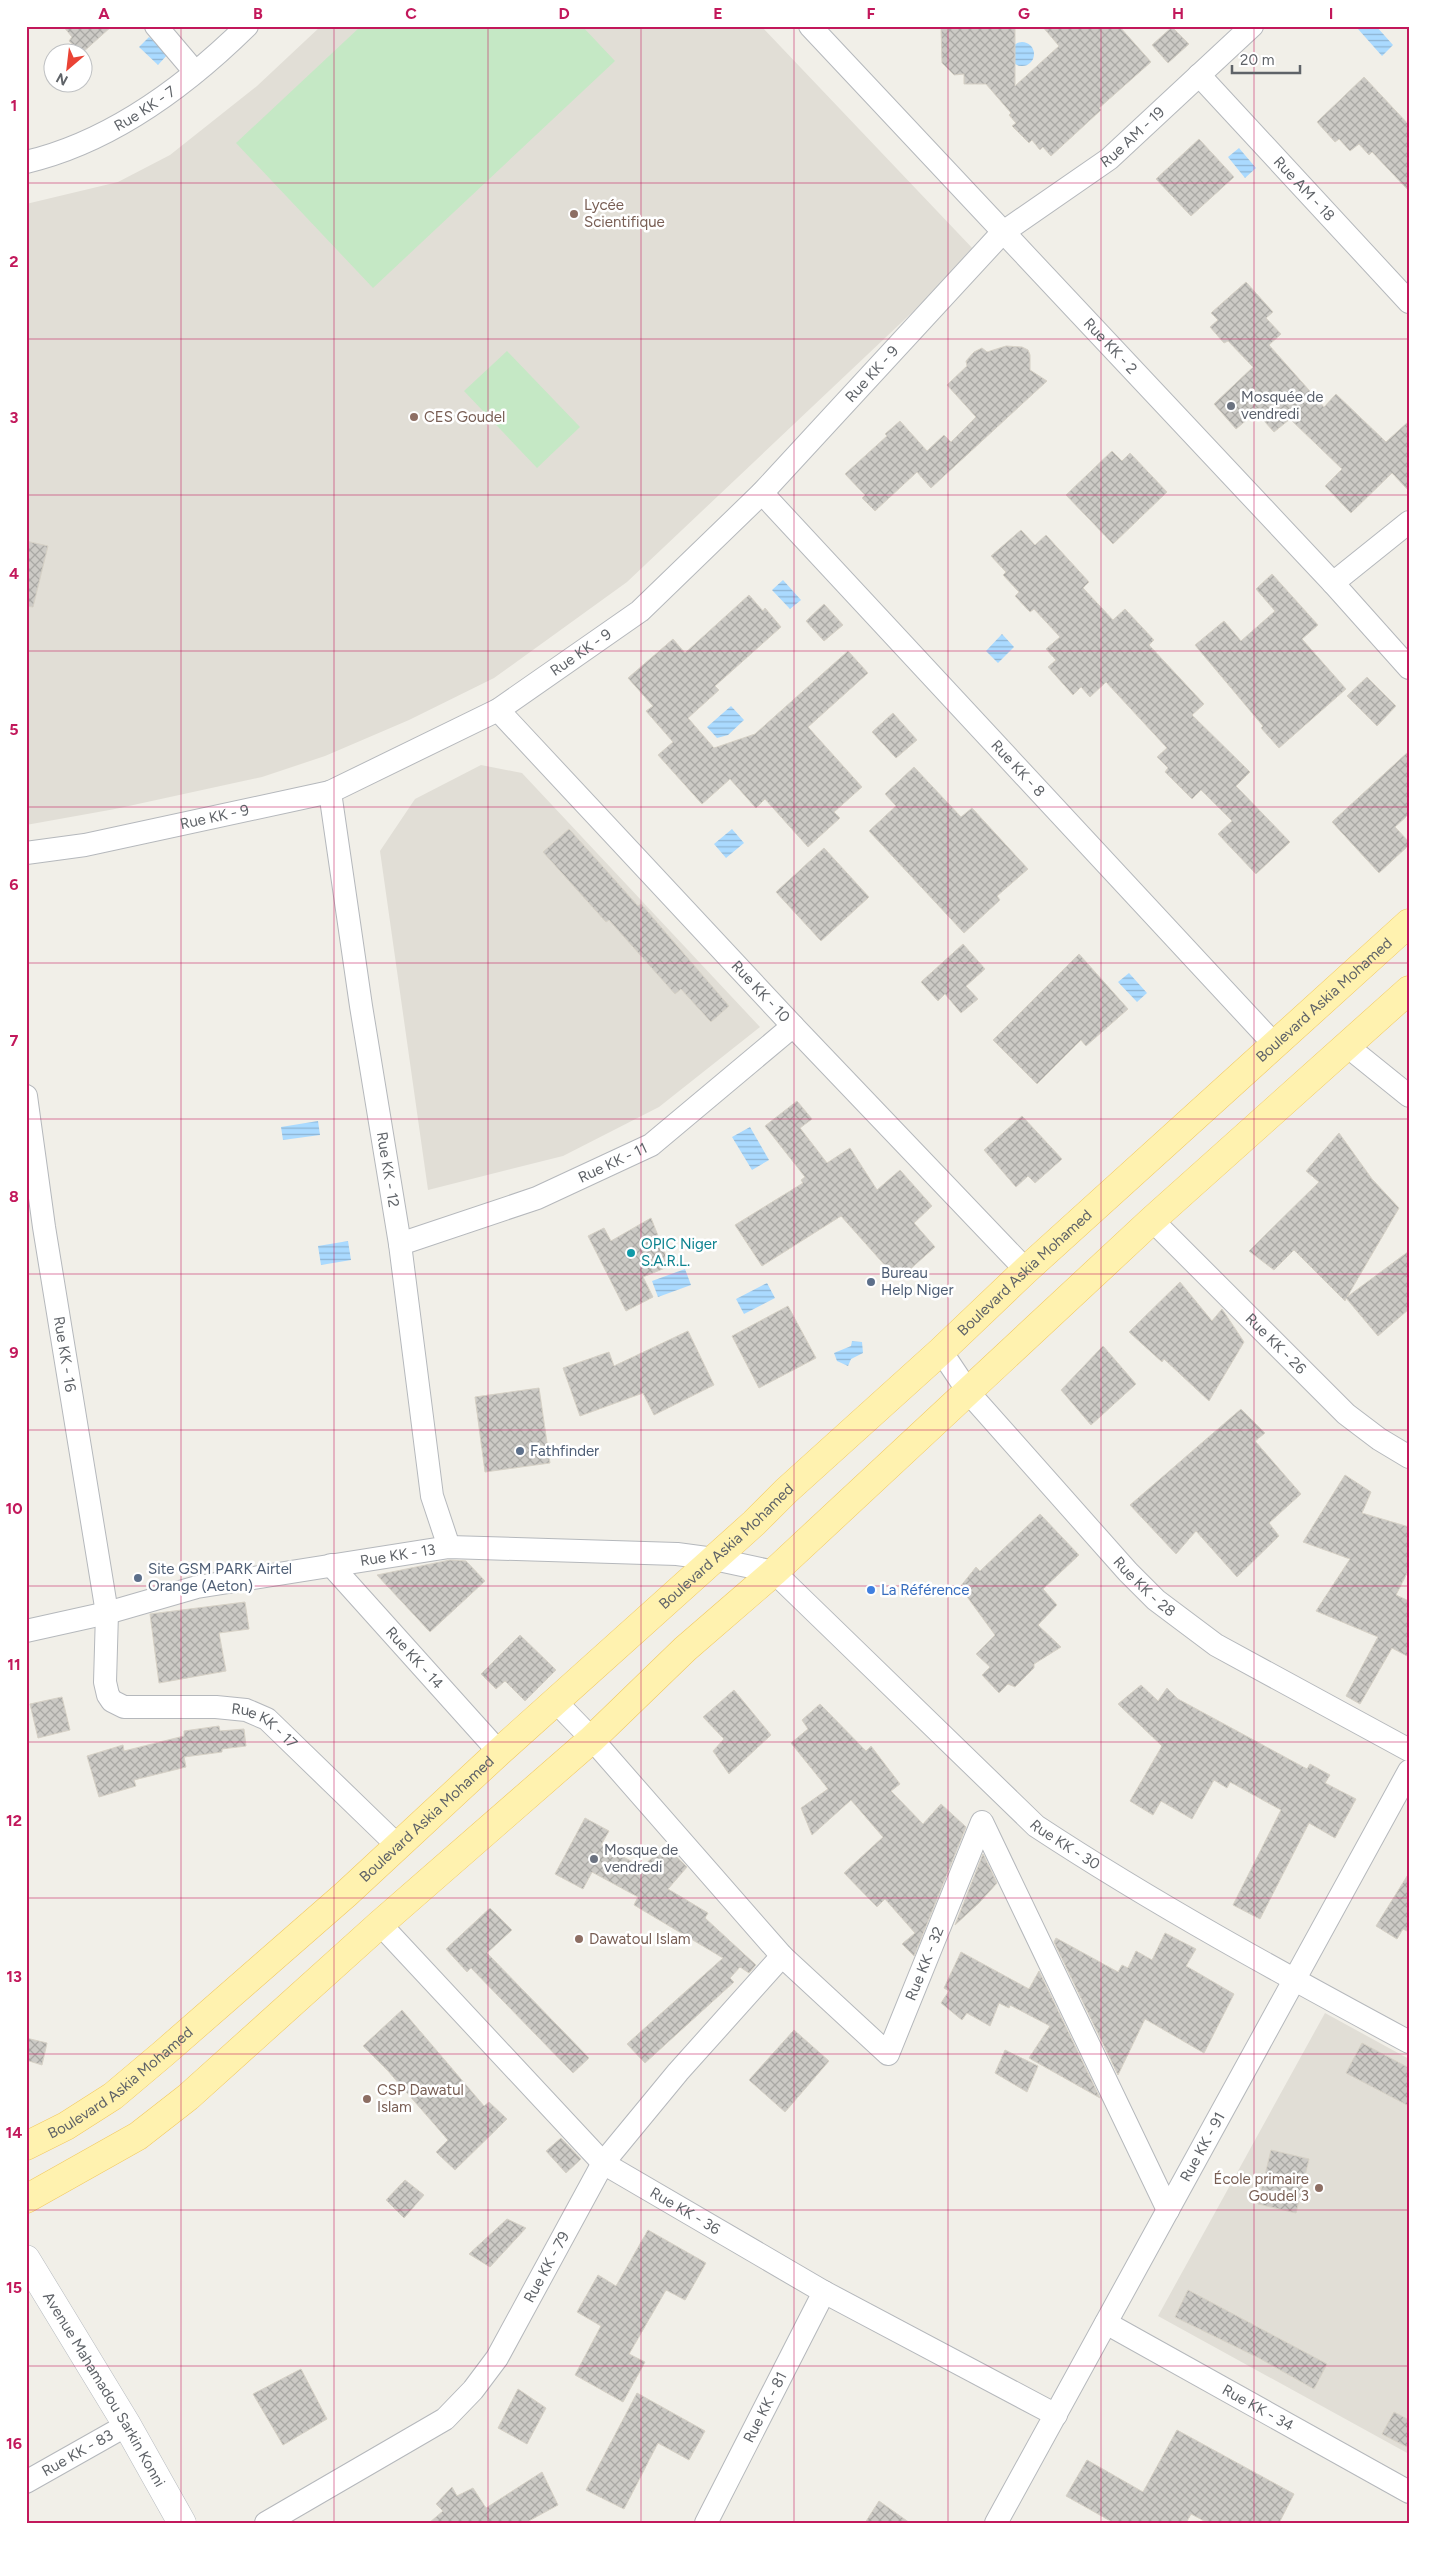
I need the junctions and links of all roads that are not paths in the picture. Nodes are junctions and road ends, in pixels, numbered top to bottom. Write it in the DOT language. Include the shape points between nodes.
graph roads {
  1 [pos="156,26"];
  2 [pos="247,26"];
  3 [pos="810,26"];
  4 [pos="1242,29"];
  5 [pos="195,72"];
  6 [pos="1199,76"];
  7 [pos="26,162"];
  8 [pos="1002,233"];
  9 [pos="1409,302"];
  10 [pos="762,493"];
  11 [pos="1409,522"];
  12 [pos="1334,583"];
  13 [pos="1409,668"];
  14 [pos="498,710"];
  15 [pos="330,792"];
  16 [pos="26,853"];
  17 [pos="1409,923"];
  18 [pos="1409,990"];
  19 [pos="793,1026"];
  20 [pos="1274,1044"];
  21 [pos="1347,1046"];
  22 [pos="26,1096"];
  23 [pos="1409,1096"];
  24 [pos="1152,1220"];
  25 [pos="400,1244"];
  26 [pos="1026,1270"];
  27 [pos="941,1351"];
  28 [pos="969,1393"];
  29 [pos="1409,1457"];
  30 [pos="449,1547"];
  31 [pos="714,1560"];
  32 [pos="331,1565"];
  33 [pos="774,1572"];
  34 [pos="107,1613"];
  35 [pos="26,1631"];
  36 [pos="105,1682"];
  37 [pos="556,1702"];
  38 [pos="592,1738"];
  39 [pos="1409,1750"];
  40 [pos="499,1752"];
  41 [pos="1409,1771"];
  42 [pos="397,1845"];
  43 [pos="380,1924"];
  44 [pos="782,1956"];
  45 [pos="1293,1980"];
  46 [pos="1409,2042"];
  47 [pos="26,2146"];
  48 [pos="603,2163"];
  49 [pos="26,2200"];
  50 [pos="1168,2210"];
  51 [pos="26,2259"];
  52 [pos="824,2292"];
  53 [pos="1106,2323"];
  54 [pos="1056,2414"];
  55 [pos="127,2425"];
  56 [pos="26,2482"];
  57 [pos="1409,2492"];
  58 [pos="182,2523"];
  59 [pos="266,2523"];
  60 [pos="706,2523"];
  61 [pos="996,2523"];
  1 -- 5 [label="street"];
  2 -- 5 [label="street, Rue KK - 7"];
  3 -- 8 [label="street, Rue KK - 2"];
  4 -- 6 [label="street, Rue AM - 19"];
  5 -- 7 [label="street, Rue KK - 7" via="159,100 94,140"];
  6 -- 8 [label="street, Rue AM - 19" via="1109,159"];
  6 -- 9 [label="street, Rue AM - 18"];
  8 -- 10 [label="street, Rue KK - 9"];
  8 -- 12 [label="street, Rue KK - 2"];
  10 -- 14 [label="street, Rue KK - 9" via="640,611"];
  10 -- 20 [label="street, Rue KK - 8"];
  11 -- 12 [label="street"];
  12 -- 13 [label="street, Rue KK - 2"];
  14 -- 15 [label="street, Rue KK - 9"];
  14 -- 19 [label="street, Rue KK - 10"];
  15 -- 16 [label="street, Rue KK - 9" via="85,845"];
  15 -- 25 [label="street, Rue KK - 12"];
  17 -- 20 [label="main road, Boulevard Askia Mohamed"];
  18 -- 21 [label="main road"];
  19 -- 25 [label="street, Rue KK - 11" via="651,1145 537,1198"];
  19 -- 26 [label="street, Rue KK - 10"];
  20 -- 26 [label="main road, Boulevard Askia Mohamed"];
  21 -- 23 [label="street"];
  21 -- 24 [label="main road"];
  22 -- 34 [label="street, Rue KK - 16"];
  24 -- 28 [label="main road"];
  24 -- 29 [label="street, Rue KK - 26" via="1346,1414"];
  25 -- 30 [label="street, Rue KK - 12" via="432,1496"];
  26 -- 27 [label="main road, Boulevard Askia Mohamed"];
  27 -- 28 [label="street, Rue KK - 28"];
  27 -- 31 [label="main road, Boulevard Askia Mohamed"];
  28 -- 33 [label="main road"];
  28 -- 39 [label="street, Rue KK - 28" via="1128,1572 1182,1621 1216,1646"];
  30 -- 31 [label="street, Rue KK - 13" via="677,1554"];
  30 -- 32 [label="street, Rue KK - 13"];
  31 -- 33 [label="street, Rue KK - 13"];
  31 -- 37 [label="main road, Boulevard Askia Mohamed"];
  32 -- 34 [label="street, Rue KK - 13" via="197,1588"];
  32 -- 40 [label="street, Rue KK - 14"];
  33 -- 38 [label="main road" via="685,1649"];
  33 -- 45 [label="street, Rue KK - 30" via="1036,1826"];
  34 -- 35 [label="street, Rue KK - 13"];
  34 -- 36 [label="street, Rue KK - 16"];
  36 -- 42 [label="street, Rue KK - 17" via="112,1701 124,1707 231,1708 267,1719"];
  37 -- 38 [label="street, Rue KK - 32"];
  37 -- 40 [label="main road, Boulevard Askia Mohamed"];
  38 -- 43 [label="main road"];
  38 -- 44 [label="street, Rue KK - 32"];
  40 -- 42 [label="main road, Boulevard Askia Mohamed"];
  41 -- 45 [label="street, Rue KK - 91"];
  42 -- 47 [label="main road, Boulevard Askia Mohamed" via="346,1894 113,2096 66,2126"];
  43 -- 48 [label="street, Rue KK - 36"];
  43 -- 49 [label="main road" via="188,2097 138,2136"];
  44 -- 48 [label="street, Rue KK - 79" via="678,2072"];
  44 -- 50 [label="street, Rue KK - 32" via="888,2054 982,1822"];
  45 -- 46 [label="street, Rue KK - 30"];
  45 -- 50 [label="street, Rue KK - 91"];
  48 -- 52 [label="street, Rue KK - 36"];
  48 -- 59 [label="street, Rue KK - 79" via="497,2358 473,2390 445,2419"];
  50 -- 53 [label="street, Rue KK - 91"];
  51 -- 55 [label="street, Avenue Mahamadou Sarkin Konni"];
  52 -- 54 [label="street, Rue KK - 36"];
  52 -- 60 [label="street, Rue KK - 81"];
  53 -- 54 [label="street, Rue KK - 91"];
  53 -- 57 [label="street, Rue KK - 34"];
  54 -- 61 [label="street, Rue KK - 91"];
  55 -- 56 [label="street, Rue KK - 83"];
  55 -- 58 [label="street, Avenue Mahamadou Sarkin Konni"];
}
